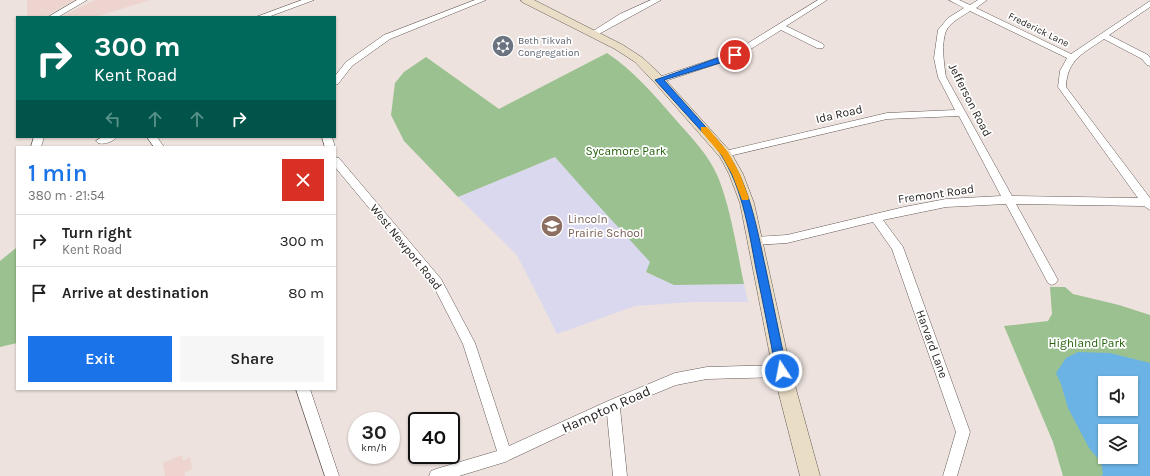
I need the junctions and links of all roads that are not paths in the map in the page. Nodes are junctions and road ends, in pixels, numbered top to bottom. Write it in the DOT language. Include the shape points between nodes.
graph roads {
  1 [pos="83,0"];
  2 [pos="310,0"];
  3 [pos="482,0"];
  4 [pos="526,0"];
  5 [pos="657,0"];
  6 [pos="823,0"];
  7 [pos="953,0"];
  8 [pos="983,0"];
  9 [pos="1150,3"];
  10 [pos="971,7"];
  11 [pos="54,16"];
  12 [pos="263,16"];
  13 [pos="781,27"];
  14 [pos="594,33"];
  15 [pos="1103,35"];
  16 [pos="820,46"];
  17 [pos="1072,57"];
  18 [pos="1150,63"];
  19 [pos="659,80"];
  20 [pos="336,81"];
  21 [pos="962,113"];
  22 [pos="110,138"];
  23 [pos="101,142"];
  24 [pos="725,154"];
  25 [pos="336,161"];
  26 [pos="1010,201"];
  27 [pos="1148,204"];
  28 [pos="876,218"];
  29 [pos="756,241"];
  30 [pos="1052,280"];
  31 [pos="782,371"];
  32 [pos="303,390"];
  33 [pos="613,405"];
  34 [pos="505,455"];
  35 [pos="332,476"];
  36 [pos="436,476"];
  37 [pos="620,476"];
  38 [pos="810,476"];
  39 [pos="950,476"];
  1 -- 11 [label="street"];
  2 -- 12 [label="street"];
  3 -- 20 [label="street" via="387,37 349,64"];
  4 -- 14 [label="street"];
  5 -- 14 [label="street"];
  6 -- 13 [label="street"];
  7 -- 10 [label="street, Frederick Lane"];
  8 -- 10 [label="street, Jefferson Road"];
  9 -- 15 [label="street"];
  10 -- 17 [label="street, Frederick Lane"];
  10 -- 21 [label="street, Jefferson Road" via="951,20 942,30 938,58 942,77"];
  13 -- 16 [label="street"];
  13 -- 19 [label="street" via="735,55"];
  14 -- 19 [label="street" via="629,53"];
  15 -- 17 [label="street"];
  15 -- 18 [label="street" via="1145,57"];
  17 -- 27 [label="street" via="1065,66 1062,87"];
  19 -- 24 [label="street"];
  21 -- 24 [label="street, Ida Road" via="887,116"];
  21 -- 26 [label="street, Jefferson Road"];
  22 -- 23 [label="street"];
  24 -- 29 [label="street" via="742,187"];
  25 -- 34 [label="street, West Newport Road" via="437,282 469,343"];
  26 -- 27 [label="street, Fremont Road"];
  26 -- 28 [label="street, Fremont Road" via="946,203"];
  26 -- 30 [label="street, Jefferson Road"];
  28 -- 29 [label="street, Fremont Road" via="787,239"];
  28 -- 39 [label="street, Harvard Lane" via="897,247 964,432"];
  29 -- 31 [label="street"];
  31 -- 33 [label="street, Hampton Road" via="707,373 675,379"];
  31 -- 38 [label="street"];
  32 -- 35 [label="street"];
  33 -- 34 [label="street, Hampton Road"];
  33 -- 37 [label="street"];
  34 -- 36 [label="street, Hampton Road"];
}
